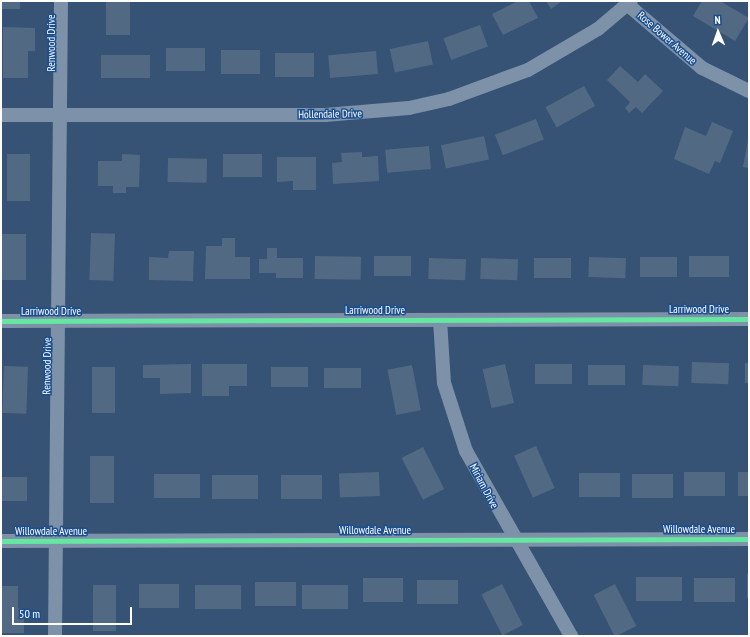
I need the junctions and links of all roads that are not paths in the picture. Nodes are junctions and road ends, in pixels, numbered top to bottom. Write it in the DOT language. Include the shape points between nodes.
graph roads {
  1 [pos="61,1"];
  2 [pos="630,3"];
  3 [pos="749,92"];
  4 [pos="1,115"];
  5 [pos="61,115"];
  6 [pos="749,319"];
  7 [pos="440,320"];
  8 [pos="1,321"];
  9 [pos="58,321"];
  10 [pos="514,539"];
  11 [pos="749,539"];
  12 [pos="54,540"];
  13 [pos="1,541"];
  14 [pos="55,636"];
  15 [pos="571,636"];
  1 -- 5 [label="street, Renwood Drive"];
  2 -- 3 [label="street, Rose Bower Avenue" via="702,68"];
  2 -- 5 [label="street, Hollendale Drive" via="566,50 528,70 462,95 409,108 325,115"];
  4 -- 5 [label="street, Hollendale Drive"];
  5 -- 9 [label="street, Renwood Drive"];
  6 -- 7 [label="street, Larriwood Drive"];
  7 -- 9 [label="street, Larriwood Drive"];
  7 -- 10 [label="street, Miriam Drive" via="442,367 452,415 466,451"];
  8 -- 9 [label="street, Larriwood Drive"];
  9 -- 12 [label="street, Renwood Drive"];
  10 -- 11 [label="street, Willowdale Avenue"];
  10 -- 12 [label="street, Willowdale Avenue"];
  10 -- 15 [label="street, Miriam Drive"];
  12 -- 13 [label="street, Willowdale Avenue"];
  12 -- 14 [label="street, Renwood Drive"];
}
